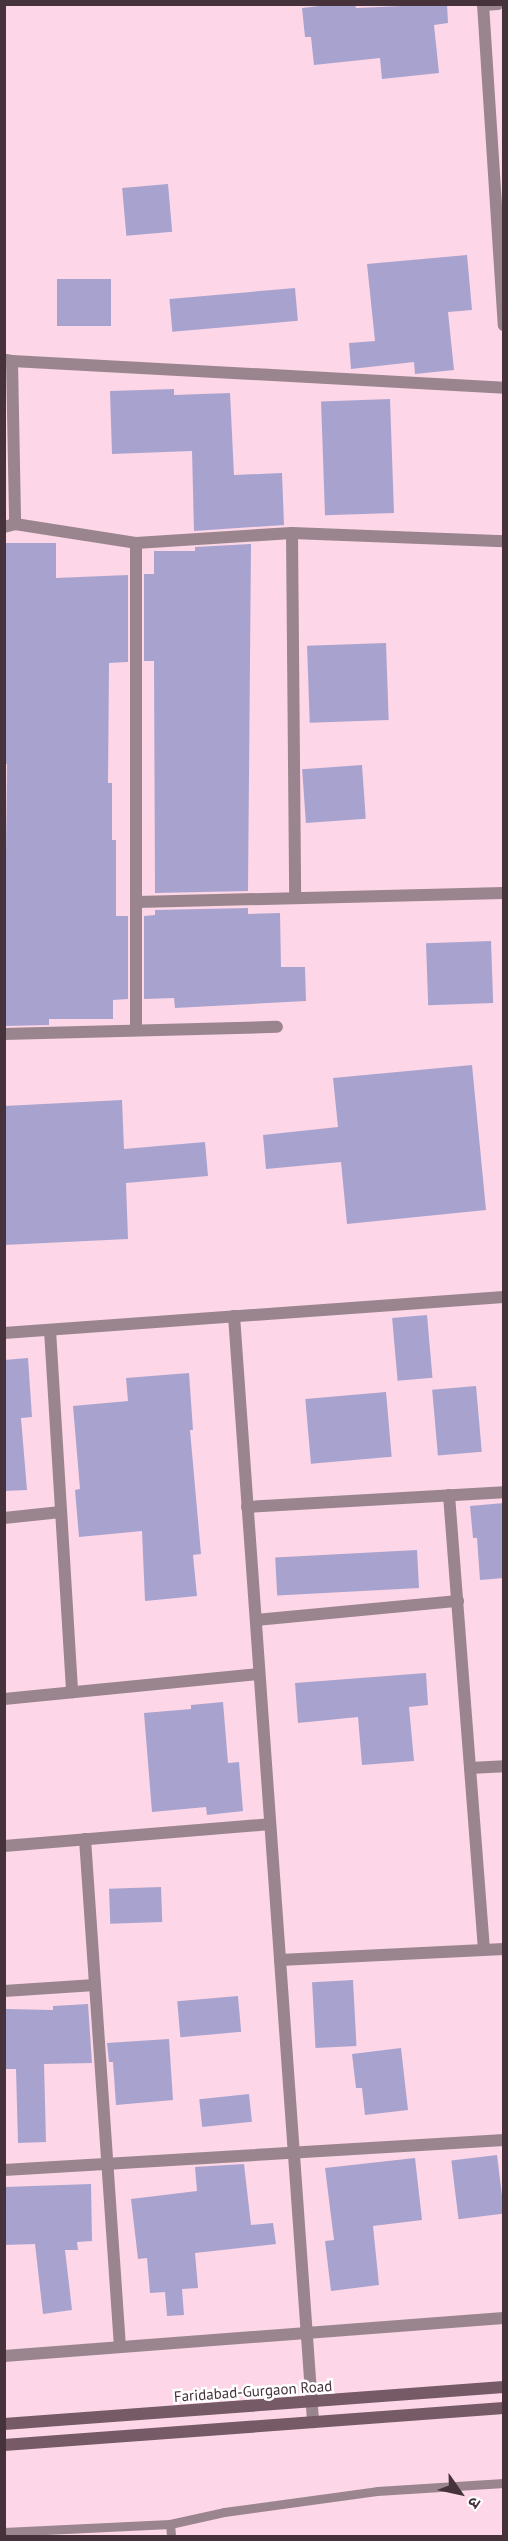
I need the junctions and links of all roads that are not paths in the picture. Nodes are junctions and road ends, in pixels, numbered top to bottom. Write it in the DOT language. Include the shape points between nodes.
graph roads {
  1 [pos="498,4"];
  2 [pos="483,5"];
  3 [pos="499,191"];
  4 [pos="504,325"];
  5 [pos="8,360"];
  6 [pos="504,388"];
  7 [pos="10,525"];
  8 [pos="292,533"];
  9 [pos="504,541"];
  10 [pos="136,543"];
  11 [pos="504,893"];
  12 [pos="295,896"];
  13 [pos="137,902"];
  14 [pos="277,1027"];
  15 [pos="136,1030"];
  16 [pos="4,1034"];
  17 [pos="504,1296"];
  18 [pos="234,1316"];
  19 [pos="50,1330"];
  20 [pos="4,1333"];
  21 [pos="504,1492"];
  22 [pos="449,1495"];
  23 [pos="248,1507"];
  24 [pos="61,1512"];
  25 [pos="4,1518"];
  26 [pos="458,1601"];
  27 [pos="256,1620"];
  28 [pos="259,1674"];
  29 [pos="72,1692"];
  30 [pos="4,1699"];
  31 [pos="504,1766"];
  32 [pos="470,1768"];
  33 [pos="270,1824"];
  34 [pos="85,1839"];
  35 [pos="4,1846"];
  36 [pos="504,1949"];
  37 [pos="484,1950"];
  38 [pos="280,1960"];
  39 [pos="95,1985"];
  40 [pos="4,1991"];
  41 [pos="504,2140"];
  42 [pos="294,2153"];
  43 [pos="107,2164"];
  44 [pos="4,2170"];
  45 [pos="504,2318"];
  46 [pos="307,2334"];
  47 [pos="120,2347"];
  48 [pos="4,2356"];
  49 [pos="504,2387"];
  50 [pos="312,2401"];
  51 [pos="504,2408"];
  52 [pos="313,2422"];
  53 [pos="4,2424"];
  54 [pos="4,2445"];
  55 [pos="504,2483"];
  56 [pos="170,2524"];
  57 [pos="4,2532"];
  58 [pos="171,2536"];
  1 -- 2 [label="street"];
  2 -- 3 [label="street"];
  3 -- 4 [label="street"];
  5 -- 6 [label="street"];
  5 -- 7 [label="street"];
  7 -- 10 [label="street"];
  8 -- 9 [label="street"];
  8 -- 10 [label="street"];
  8 -- 12 [label="street"];
  10 -- 13 [label="street"];
  11 -- 12 [label="street"];
  12 -- 13 [label="street"];
  13 -- 15 [label="street"];
  14 -- 15 [label="street"];
  15 -- 16 [label="street"];
  17 -- 18 [label="street"];
  18 -- 19 [label="street"];
  18 -- 23 [label="street"];
  19 -- 20 [label="street"];
  19 -- 24 [label="street"];
  21 -- 22 [label="street"];
  22 -- 23 [label="street"];
  22 -- 26 [label="street"];
  23 -- 27 [label="street"];
  24 -- 25 [label="street"];
  24 -- 29 [label="street"];
  26 -- 27 [label="street"];
  26 -- 32 [label="street"];
  27 -- 28 [label="street"];
  28 -- 29 [label="street"];
  28 -- 33 [label="street"];
  29 -- 30 [label="street"];
  31 -- 32 [label="street"];
  32 -- 37 [label="street"];
  33 -- 34 [label="street"];
  33 -- 38 [label="street"];
  34 -- 35 [label="street"];
  34 -- 39 [label="street"];
  36 -- 37 [label="street"];
  37 -- 38 [label="street"];
  38 -- 42 [label="street"];
  39 -- 40 [label="street"];
  39 -- 43 [label="street"];
  41 -- 42 [label="street"];
  42 -- 43 [label="street"];
  42 -- 46 [label="street"];
  43 -- 44 [label="street"];
  43 -- 47 [label="street"];
  45 -- 46 [label="street"];
  46 -- 47 [label="street"];
  46 -- 50 [label="street"];
  47 -- 48 [label="street"];
  49 -- 50 [label="main road, Faridabad-Gurgaon Road"];
  50 -- 52 [label="street"];
  50 -- 53 [label="main road, Faridabad-Gurgaon Road"];
  51 -- 52 [label="main road"];
  52 -- 54 [label="main road"];
  55 -- 56 [label="lane" via="377,2492 224,2512"];
  56 -- 57 [label="lane"];
  56 -- 58 [label="lane"];
}
